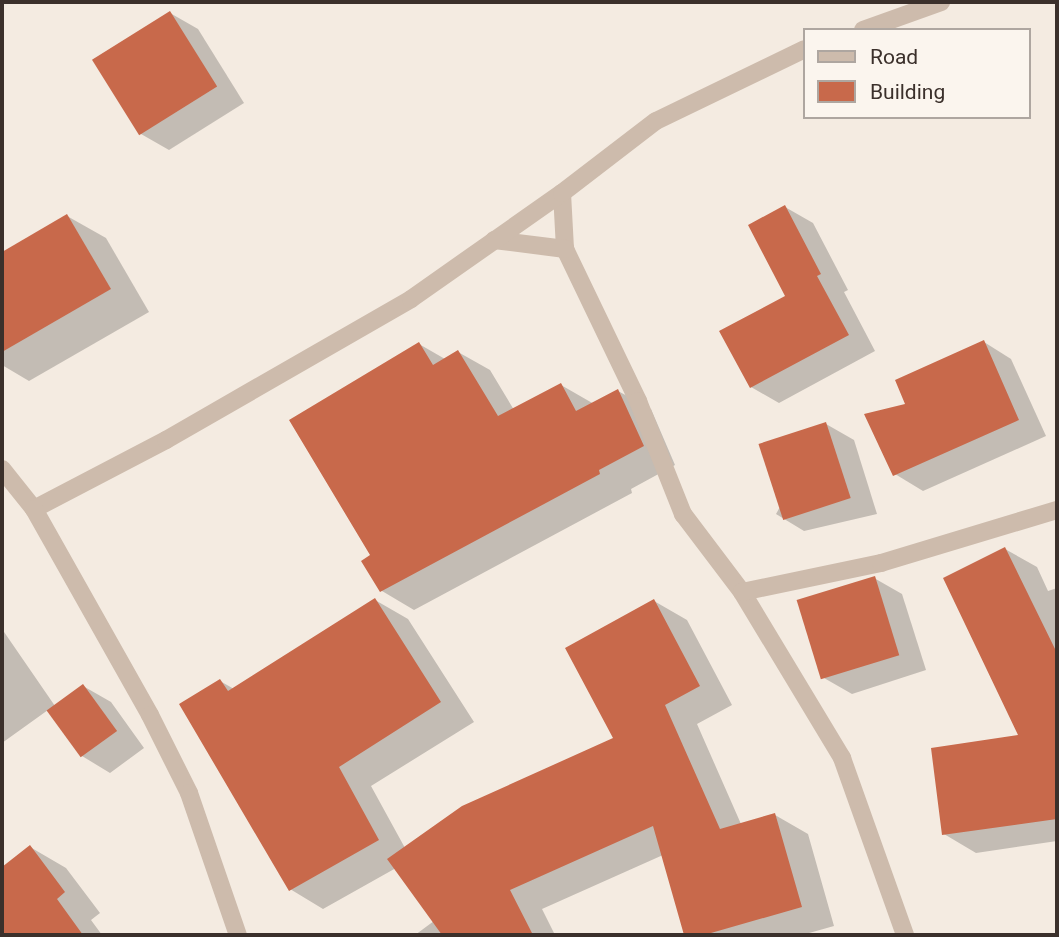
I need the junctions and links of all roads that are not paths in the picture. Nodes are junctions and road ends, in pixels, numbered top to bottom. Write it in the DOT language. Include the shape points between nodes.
graph roads {
  1 [pos="941,2"];
  2 [pos="869,28"];
  3 [pos="804,49"];
  4 [pos="562,193"];
  5 [pos="494,240"];
  6 [pos="565,249"];
  7 [pos="2,469"];
  8 [pos="34,509"];
  9 [pos="1057,510"];
  10 [pos="742,592"];
  11 [pos="238,935"];
  12 [pos="905,935"];
  1 -- 2 [label="street"];
  3 -- 4 [label="street" via="656,121"];
  4 -- 5 [label="street"];
  4 -- 6 [label="street"];
  5 -- 6 [label="street"];
  5 -- 8 [label="street" via="411,299 166,440"];
  6 -- 10 [label="street" via="639,401 683,514"];
  7 -- 8 [label="street"];
  8 -- 11 [label="street" via="189,793"];
  9 -- 10 [label="street" via="881,563"];
  10 -- 12 [label="street" via="842,758"];
}
